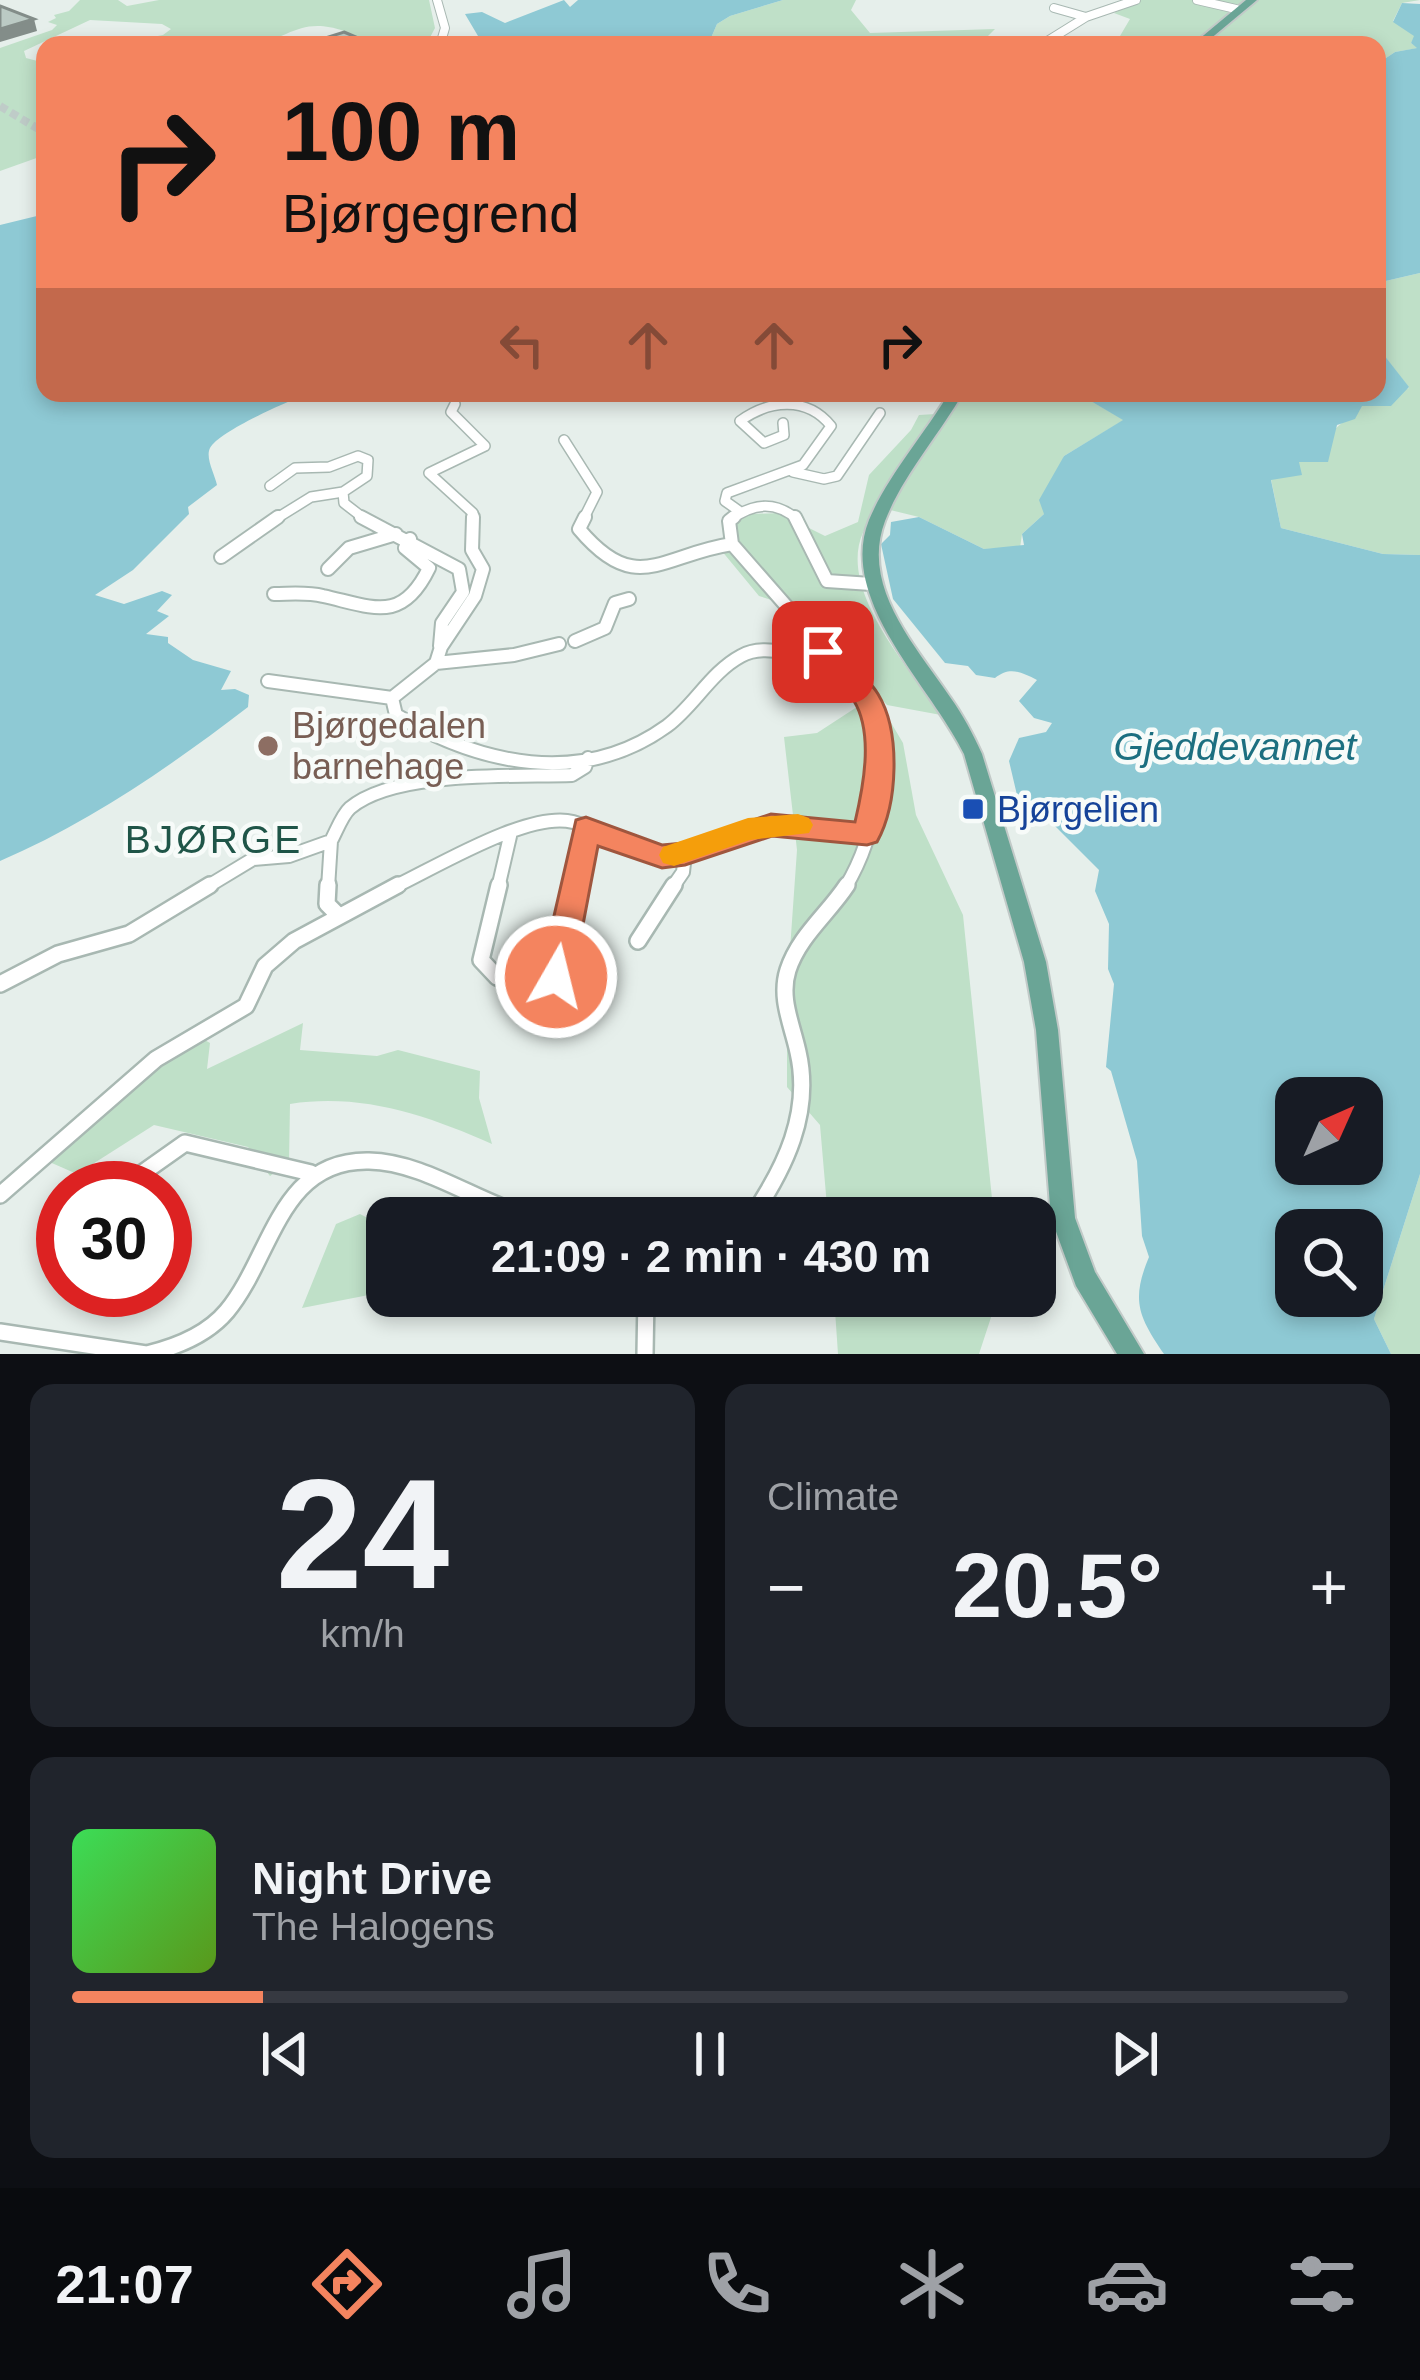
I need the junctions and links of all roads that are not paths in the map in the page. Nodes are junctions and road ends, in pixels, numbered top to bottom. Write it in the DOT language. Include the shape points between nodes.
graph roads {
  1 [pos="437,0"];
  2 [pos="1068,0"];
  3 [pos="1136,0"];
  4 [pos="1202,1"];
  5 [pos="1238,5"];
  6 [pos="1086,17"];
  7 [pos="443,36"];
  8 [pos="1055,36"];
  9 [pos="1206,36"];
  10 [pos="950,402"];
  11 [pos="455,404"];
  12 [pos="880,413"];
  13 [pos="783,423"];
  14 [pos="565,440"];
  15 [pos="793,472"];
  16 [pos="270,486"];
  17 [pos="343,492"];
  18 [pos="739,511"];
  19 [pos="403,537"];
  20 [pos="732,544"];
  21 [pos="221,557"];
  22 [pos="328,569"];
  23 [pos="871,581"];
  24 [pos="274,594"];
  25 [pos="629,599"];
  26 [pos="575,641"];
  27 [pos="559,644"];
  28 [pos="441,647"];
  29 [pos="823,652"];
  30 [pos="436,663"];
  31 [pos="268,681"];
  32 [pos="392,698"];
  33 [pos="588,758"];
  34 [pos="586,828"];
  35 [pos="511,832"];
  36 [pos="867,834"];
  37 [pos="331,841"];
  38 [pos="685,854"];
  39 [pos="337,914"];
  40 [pos="638,941"];
  41 [pos="0,984"];
  42 [pos="160,1161"];
  43 [pos="311,1173"];
  44 [pos="0,1195"];
  45 [pos="463,1197"];
  46 [pos="767,1197"];
  47 [pos="644,1317"];
  48 [pos="0,1332"];
  49 [pos="146,1354"];
  50 [pos="645,1354"];
  51 [pos="1131,1354"];
  1 -- 7 [label="street"];
  2 -- 6 [label="street" via="1054,8"];
  3 -- 6 [label="street"];
  4 -- 5 [label="street"];
  5 -- 9 [label="main road"];
  6 -- 8 [label="street"];
  10 -- 23 [label="main road" via="876,522"];
  11 -- 28 [label="street" via="451,412 484,446 429,473 472,513 472,550 483,569"];
  12 -- 15 [label="street" via="837,476"];
  13 -- 15 [label="street" via="784,435 769,443 740,421 790,404 821,413 831,426"];
  14 -- 20 [label="street" via="597,492 579,529 616,563 655,567"];
  15 -- 18 [label="street" via="727,493 725,501"];
  16 -- 17 [label="street" via="295,468 364,457 367,476"];
  17 -- 19 [label="street" via="352,511"];
  17 -- 21 [label="street" via="296,505"];
  18 -- 20 [label="street" via="729,521"];
  18 -- 23 [label="street" via="766,504 791,512 807,530 821,573 837,584"];
  19 -- 22 [label="street" via="350,548"];
  19 -- 24 [label="street" via="404,548 429,568 387,610"];
  19 -- 28 [label="street" via="459,569 458,603 442,623"];
  20 -- 29 [label="street"];
  23 -- 51 [label="main road" via="949,707 989,820 1035,962 1063,1218 1085,1278"];
  25 -- 26 [label="street" via="615,604 605,628"];
  27 -- 30 [label="street"];
  28 -- 30 [label="street"];
  29 -- 33 [label="street" via="802,659 746,653 662,729"];
  29 -- 36 [label="street" via="866,697 876,722 878,785"];
  30 -- 32 [label="street"];
  31 -- 32 [label="street"];
  32 -- 33 [label="street" via="396,715 409,723 500,761"];
  33 -- 37 [label="street" via="579,772 560,777 394,788 349,809"];
  34 -- 35 [label="street" via="550,820"];
  34 -- 35 [label="street" via="556,977 535,990 513,986 481,960"];
  34 -- 38 [label="street" via="636,851"];
  35 -- 39 [label="street"];
  36 -- 38 [label="street" via="771,825"];
  36 -- 46 [label="street" via="844,889 812,925 784,986 805,1097"];
  37 -- 39 [label="street" via="327,904"];
  37 -- 41 [label="street" via="254,859 129,934 58,954"];
  38 -- 40 [label="street" via="683,872"];
  39 -- 44 [label="street" via="265,966 246,1006 156,1059"];
  42 -- 43 [label="street" via="185,1143"];
  43 -- 45 [label="street" via="362,1160 393,1163"];
  43 -- 49 [label="street" via="281,1207 224,1315 178,1347"];
  47 -- 50 [label="street"];
  48 -- 49 [label="street"];
}
